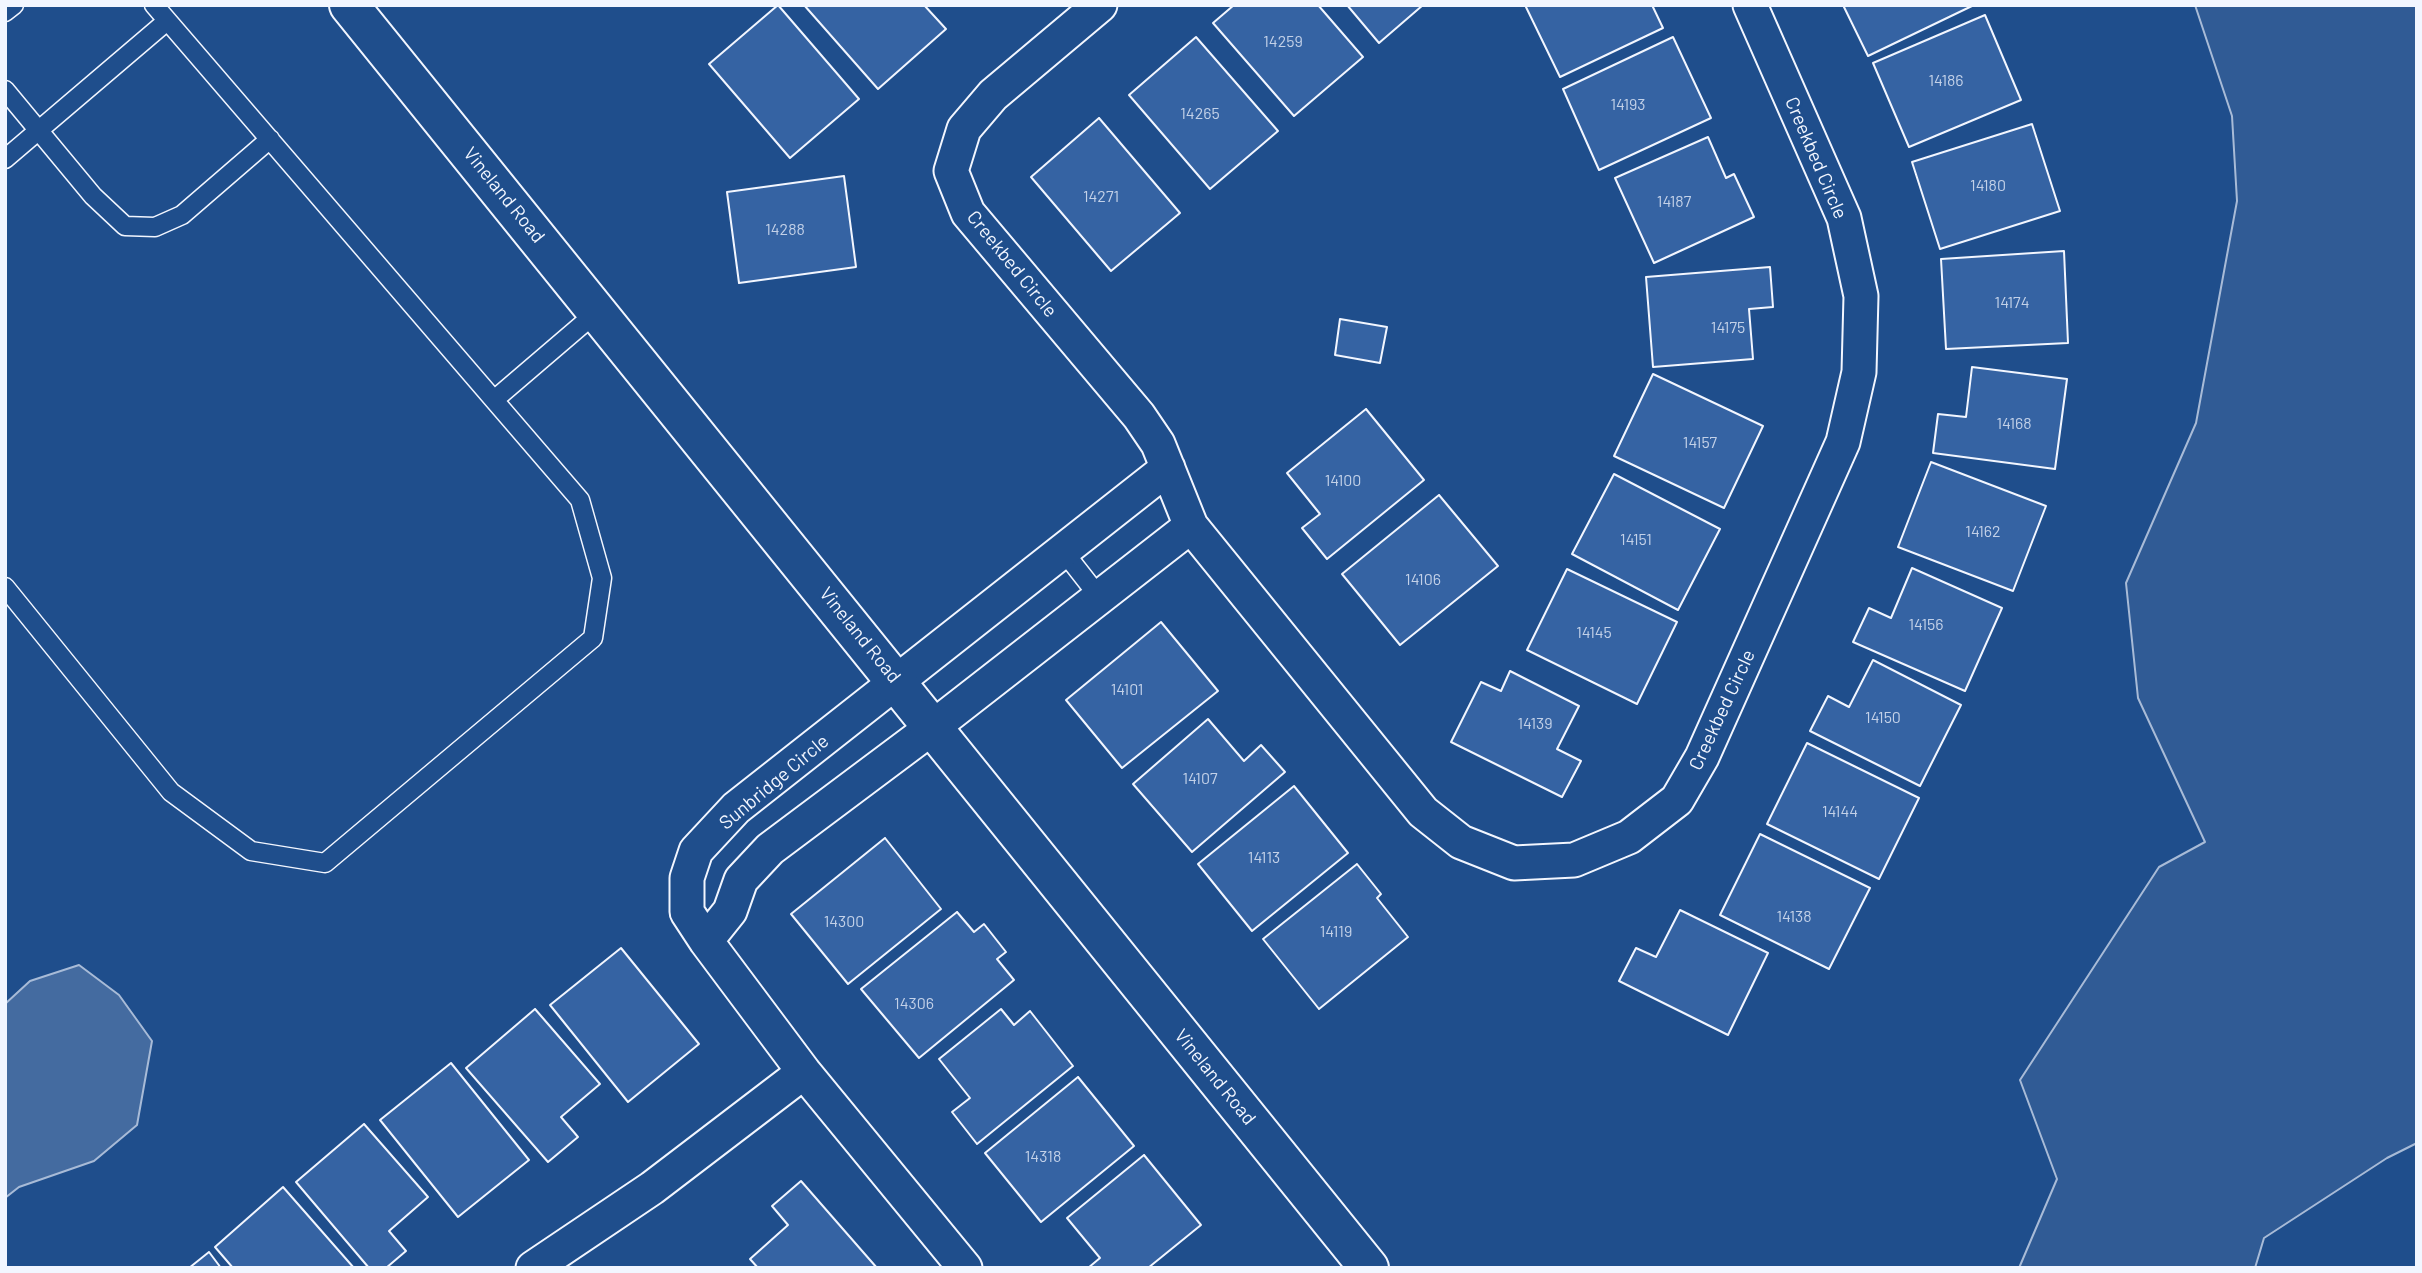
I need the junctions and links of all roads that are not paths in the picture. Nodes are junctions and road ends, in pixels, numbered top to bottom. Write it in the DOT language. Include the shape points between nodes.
graph roads {
  1 [pos="13,5"];
  2 [pos="154,5"];
  3 [pos="349,5"];
  4 [pos="1100,5"];
  5 [pos="1750,5"];
  6 [pos="5,12"];
  7 [pos="167,21"];
  8 [pos="5,90"];
  9 [pos="38,131"];
  10 [pos="270,139"];
  11 [pos="5,159"];
  12 [pos="598,311"];
  13 [pos="494,400"];
  14 [pos="1168,468"];
  15 [pos="1191,526"];
  16 [pos="1064,552"];
  17 [pos="5,587"];
  18 [pos="1100,598"];
  19 [pos="899,682"];
  20 [pos="933,727"];
  21 [pos="736,808"];
  22 [pos="770,849"];
  23 [pos="706,941"];
  24 [pos="804,1072"];
  25 [pos="533,1268"];
  26 [pos="965,1268"];
  27 [pos="1369,1268"];
  1 -- 6 [label="lane"];
  2 -- 7 [label="lane"];
  3 -- 12 [label="main road, Vineland Road"];
  4 -- 14 [label="street, Creekbed Circle" via="993,95 964,129 951,171 968,213 1139,416"];
  5 -- 15 [label="street, Creekbed Circle" via="1844,218 1861,296 1859,372 1843,442 1702,757 1677,800 1629,837 1574,860 1514,863 1461,842 1423,812"];
  7 -- 9 [label="lane"];
  7 -- 10 [label="lane"];
  8 -- 9 [label="lane"];
  9 -- 10 [label="lane" via="125,226 155,227 182,215"];
  9 -- 11 [label="lane"];
  10 -- 13 [label="lane"];
  12 -- 13 [label="lane"];
  12 -- 19 [label="main road, Vineland Road"];
  13 -- 17 [label="lane" via="580,500 602,578 593,638 325,863 251,851 170,792"];
  14 -- 15 [label="street, Creekbed Circle"];
  14 -- 16 [label="street"];
  15 -- 18 [label="street"];
  16 -- 18 [label="lane"];
  16 -- 19 [label="street"];
  18 -- 20 [label="street"];
  19 -- 20 [label="main road, Vineland Road"];
  19 -- 21 [label="street, Sunbridge Circle"];
  20 -- 22 [label="street"];
  20 -- 27 [label="main road, Vineland Road"];
  21 -- 22 [label="street"];
  21 -- 23 [label="street, Sunbridge Circle" via="696,851 687,878 687,912"];
  22 -- 23 [label="street" via="741,880 730,911"];
  23 -- 24 [label="street, Sunbridge Circle"];
  24 -- 25 [label="street" via="652,1188"];
  24 -- 26 [label="street, Sunbridge Circle"];
}
